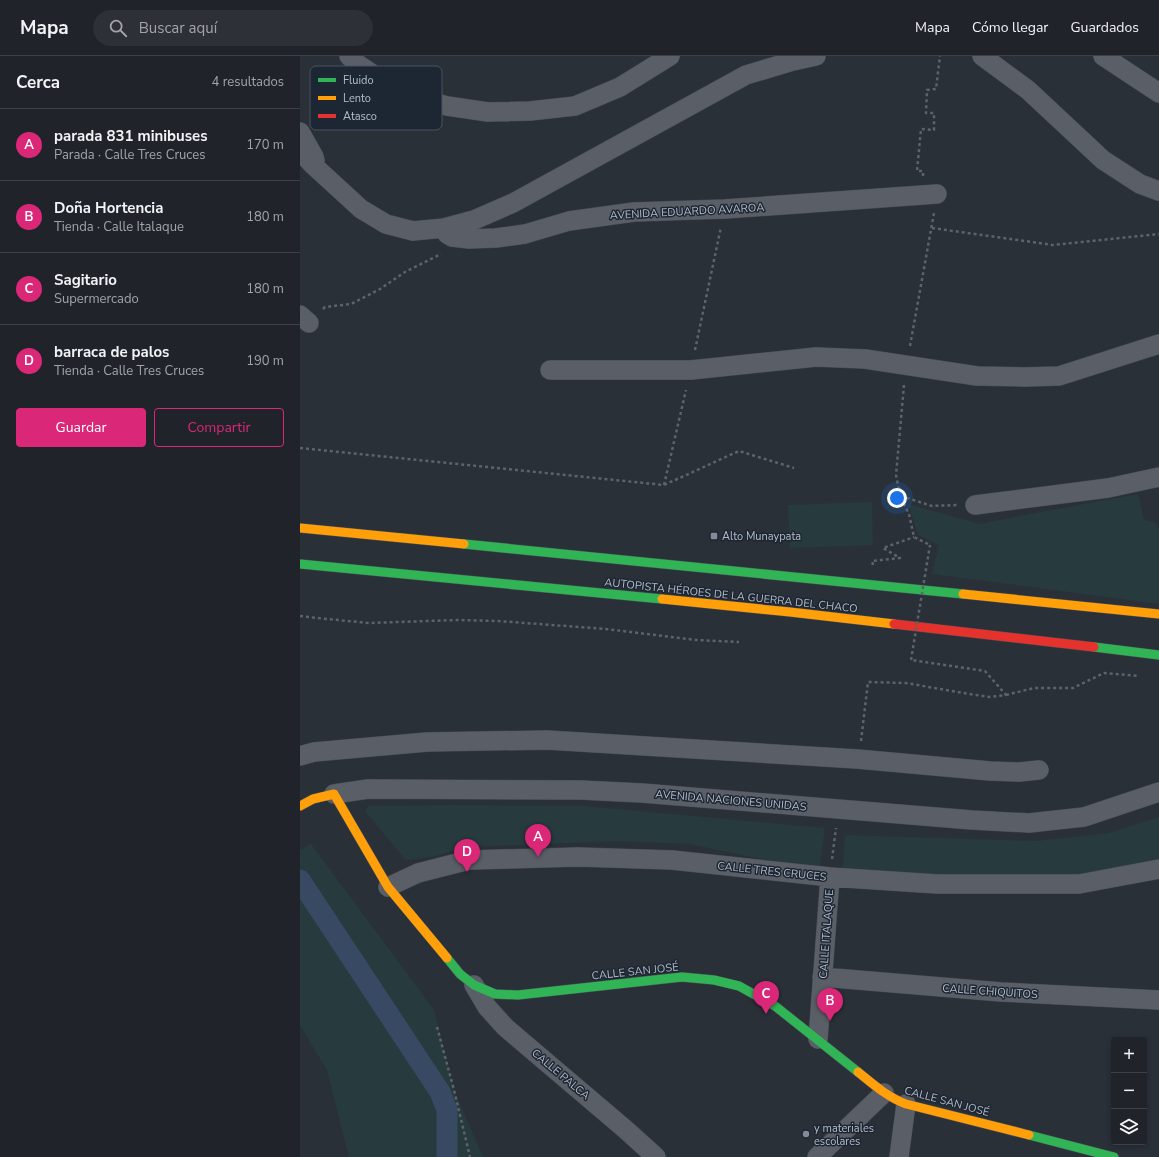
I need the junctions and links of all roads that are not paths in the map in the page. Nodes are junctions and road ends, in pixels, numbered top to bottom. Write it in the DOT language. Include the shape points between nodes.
graph roads {
  1 [pos="350,56"];
  2 [pos="670,56"];
  3 [pos="816,56"];
  4 [pos="982,56"];
  5 [pos="1103,56"];
  6 [pos="360,66"];
  7 [pos="1159,93"];
  8 [pos="442,105"];
  9 [pos="300,132"];
  10 [pos="306,158"];
  11 [pos="1159,191"];
  12 [pos="933,195"];
  13 [pos="444,228"];
  14 [pos="1159,344"];
  15 [pos="550,370"];
  16 [pos="1159,477"];
  17 [pos="975,505"];
  18 [pos="300,528"];
  19 [pos="300,564"];
  20 [pos="1159,614"];
  21 [pos="1159,655"];
  22 [pos="300,756"];
  23 [pos="1039,770"];
  24 [pos="1159,792"];
  25 [pos="334,794"];
  26 [pos="300,806"];
  27 [pos="1159,869"];
  28 [pos="830,877"];
  29 [pos="388,887"];
  30 [pos="822,978"];
  31 [pos="474,985"];
  32 [pos="1159,1000"];
  33 [pos="818,1040"];
  34 [pos="884,1093"];
  35 [pos="906,1104"];
  36 [pos="656,1157"];
  37 [pos="817,1157"];
  38 [pos="899,1157"];
  39 [pos="1114,1157"];
  1 -- 6 [label="street"];
  2 -- 8 [label="street" via="620,87 575,106 488,112"];
  3 -- 13 [label="street" via="746,75 513,203 474,220"];
  4 -- 11 [label="street" via="1028,90 1103,160 1140,184"];
  5 -- 7 [label="street"];
  9 -- 10 [label="street" via="315,160"];
  10 -- 13 [label="street" via="361,209 386,224 413,231"];
  12 -- 13 [label="street, AVENIDA EDUARDO AVAROA" via="725,209 634,212 569,221 525,234 496,238 452,237"];
  14 -- 15 [label="street" via="1059,376 977,376 865,359 816,357 691,370"];
  16 -- 17 [label="street" via="1108,488"];
  18 -- 20 [label="main road"];
  19 -- 21 [label="main road, AUTOPISTA HÉROES DE LA GUERRA DEL CHACO" via="790,612"];
  22 -- 23 [label="street" via="314,752 427,742 547,740 858,759 990,771"];
  24 -- 25 [label="street, AVENIDA NACIONES UNIDAS" via="1084,817 1029,822 972,820 581,790 368,789"];
  25 -- 26 [label="main road, AVENIDA NACIONES UNIDAS"];
  25 -- 29 [label="main road, CALLE SAN JOSÉ"];
  27 -- 28 [label="street, CALLE TRES CRUCES" via="1079,884 937,884"];
  28 -- 29 [label="street, CALLE TRES CRUCES" via="672,860 469,860 418,873"];
  28 -- 30 [label="street, CALLE ITALAQUE"];
  29 -- 31 [label="main road, CALLE SAN JOSÉ" via="460,974"];
  30 -- 32 [label="street, CALLE CHIQUITOS" via="1001,992"];
  30 -- 33 [label="street, CALLE ITALAQUE"];
  31 -- 33 [label="main road, CALLE SAN JOSÉ" via="496,994 518,995 682,978 714,980 738,986 775,1006"];
  31 -- 36 [label="street, CALLE PALCA" via="487,1007 505,1027"];
  33 -- 34 [label="main road, CALLE SAN JOSÉ"];
  34 -- 35 [label="main road, CALLE SAN JOSÉ"];
  34 -- 37 [label="street"];
  35 -- 38 [label="street"];
  35 -- 39 [label="main road, CALLE SAN JOSÉ"];
}
